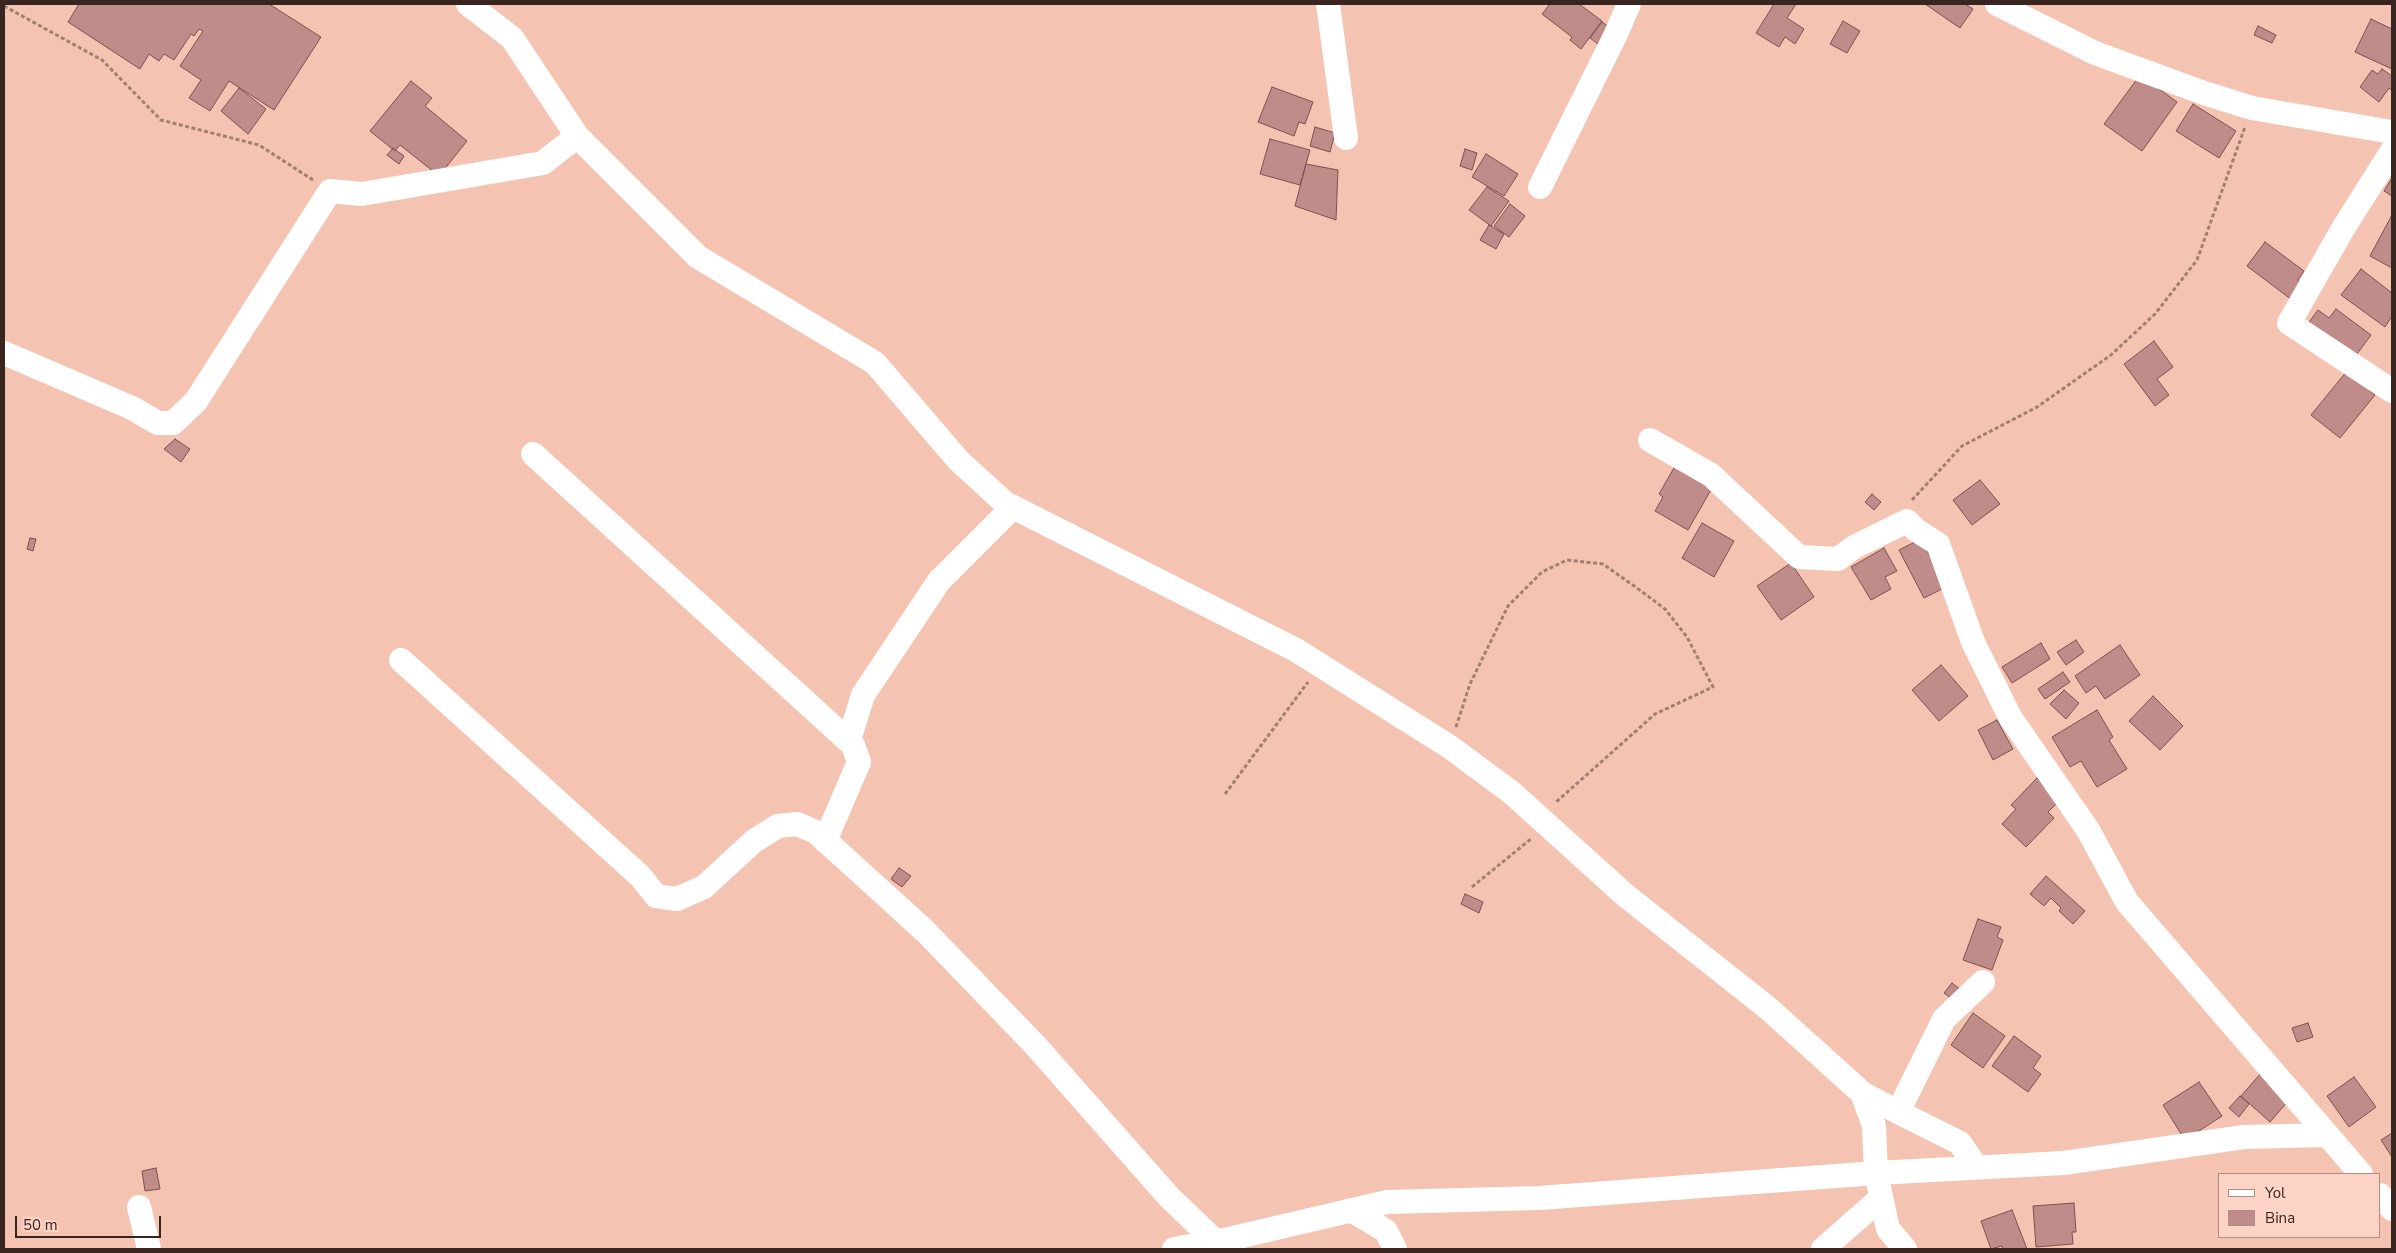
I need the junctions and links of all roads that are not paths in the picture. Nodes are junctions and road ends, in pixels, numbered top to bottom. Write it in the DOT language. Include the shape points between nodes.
graph roads {
  1 [pos="468,4"];
  2 [pos="1328,4"];
  3 [pos="1629,4"];
  4 [pos="1999,4"];
  5 [pos="2392,132"];
  6 [pos="577,136"];
  7 [pos="1346,138"];
  8 [pos="2392,151"];
  9 [pos="1540,186"];
  10 [pos="4,353"];
  11 [pos="2392,392"];
  12 [pos="1650,440"];
  13 [pos="533,454"];
  14 [pos="1013,507"];
  15 [pos="401,660"];
  16 [pos="849,740"];
  17 [pos="824,841"];
  18 [pos="1983,982"];
  19 [pos="1862,1093"];
  20 [pos="1898,1112"];
  21 [pos="2326,1135"];
  22 [pos="1976,1168"];
  23 [pos="2360,1173"];
  24 [pos="1876,1174"];
  25 [pos="2381,1196"];
  26 [pos="1881,1198"];
  27 [pos="139,1207"];
  28 [pos="1351,1210"];
  29 [pos="2392,1210"];
  30 [pos="1213,1245"];
  31 [pos="149,1249"];
  32 [pos="1174,1249"];
  33 [pos="1395,1249"];
  34 [pos="1823,1249"];
  35 [pos="1905,1249"];
  1 -- 6 [label="street" via="512,38"];
  2 -- 7 [label="street"];
  3 -- 9 [label="street"];
  4 -- 5 [label="street" via="2095,53 2204,93 2252,108"];
  6 -- 10 [label="street" via="543,163 362,194 330,191 196,401 173,424 158,424 132,408"];
  6 -- 14 [label="street" via="698,257 875,364 959,461"];
  8 -- 11 [label="street" via="2289,322"];
  12 -- 21 [label="street" via="1711,475 1799,558 1838,560 1854,547 1907,521 1938,544 1973,642 2010,717 2088,830 2127,902"];
  13 -- 16 [label="street"];
  14 -- 16 [label="street" via="940,581 922,606 864,695"];
  14 -- 19 [label="street" via="1296,650 1450,747 1512,793 1625,895 1769,1009"];
  15 -- 17 [label="street" via="640,876 656,896 677,899 704,887 754,841 778,826 797,824 816,832"];
  16 -- 17 [label="street" via="859,762"];
  17 -- 30 [label="street" via="925,931 1034,1045"];
  18 -- 20 [label="street" via="1944,1019"];
  19 -- 20 [label="street"];
  19 -- 24 [label="street" via="1874,1126"];
  20 -- 22 [label="street" via="1960,1143"];
  21 -- 22 [label="street" via="2244,1138 2064,1163"];
  21 -- 23 [label="street"];
  22 -- 24 [label="street"];
  24 -- 26 [label="street"];
  24 -- 28 [label="street" via="1539,1198 1387,1202"];
  25 -- 29 [label="street"];
  26 -- 34 [label="street"];
  26 -- 35 [label="street" via="1888,1229"];
  27 -- 31 [label="street"];
  28 -- 30 [label="street"];
  28 -- 33 [label="street" via="1386,1231"];
  30 -- 32 [label="street"];
}
